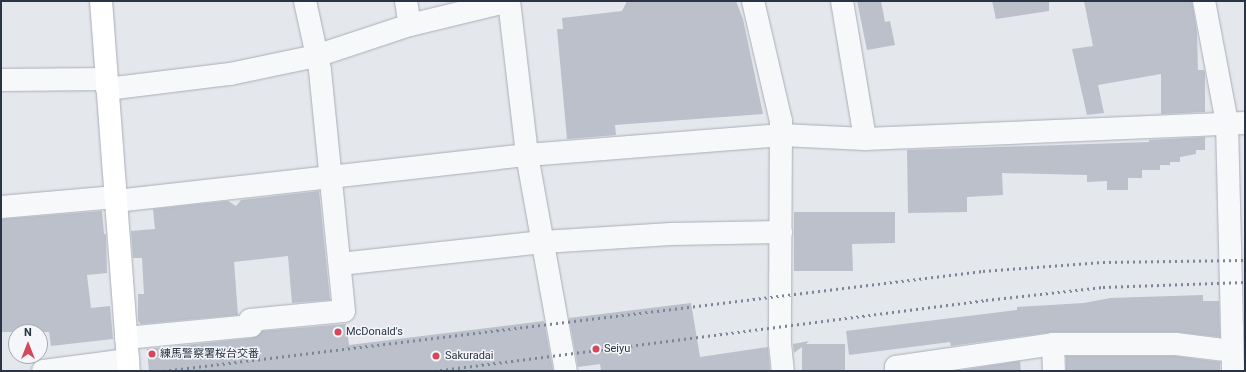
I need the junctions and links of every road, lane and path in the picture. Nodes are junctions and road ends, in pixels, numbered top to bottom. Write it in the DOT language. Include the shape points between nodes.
graph roads {
  1 [pos="101,1"];
  2 [pos="305,1"];
  3 [pos="406,1"];
  4 [pos="509,1"];
  5 [pos="753,1"];
  6 [pos="842,1"];
  7 [pos="1204,1"];
  8 [pos="410,25"];
  9 [pos="316,56"];
  10 [pos="1,80"];
  11 [pos="107,84"];
  12 [pos="1236,123"];
  13 [pos="782,135"];
  14 [pos="865,139"];
  15 [pos="527,156"];
  16 [pos="332,177"];
  17 [pos="116,199"];
  18 [pos="1,207"];
  19 [pos="781,232"];
  20 [pos="543,242"];
  21 [pos="340,264"];
  22 [pos="126,338"];
  23 [pos="1052,344"];
  24 [pos="1232,361"];
  25 [pos="129,366"];
  26 [pos="43,371"];
  27 [pos="566,371"];
  28 [pos="783,371"];
  29 [pos="896,371"];
  30 [pos="1054,371"];
  1 -- 11 [label="street"];
  2 -- 9 [label="street"];
  3 -- 8 [label="street"];
  4 -- 8 [label="street"];
  4 -- 15 [label="street"];
  5 -- 13 [label="street"];
  6 -- 14 [label="street"];
  7 -- 12 [label="street"];
  8 -- 9 [label="street"];
  9 -- 11 [label="street" via="230,74"];
  9 -- 16 [label="street" via="320,70"];
  10 -- 11 [label="street"];
  11 -- 17 [label="street"];
  12 -- 14 [label="street"];
  12 -- 24 [label="street"];
  13 -- 14 [label="street"];
  13 -- 15 [label="street"];
  13 -- 19 [label="street"];
  15 -- 16 [label="street"];
  15 -- 20 [label="street"];
  16 -- 17 [label="street"];
  16 -- 21 [label="street"];
  17 -- 18 [label="street"];
  17 -- 22 [label="street"];
  19 -- 20 [label="street" via="671,234"];
  19 -- 28 [label="street" via="780,344"];
  20 -- 21 [label="street"];
  20 -- 27 [label="street"];
  21 -- 22 [label="street" via="344,311"];
  22 -- 25 [label="street"];
  23 -- 24 [label="street" via="1176,344"];
  23 -- 29 [label="street" via="896,367"];
  23 -- 30 [label="street"];
  25 -- 26 [label="street"];
}
